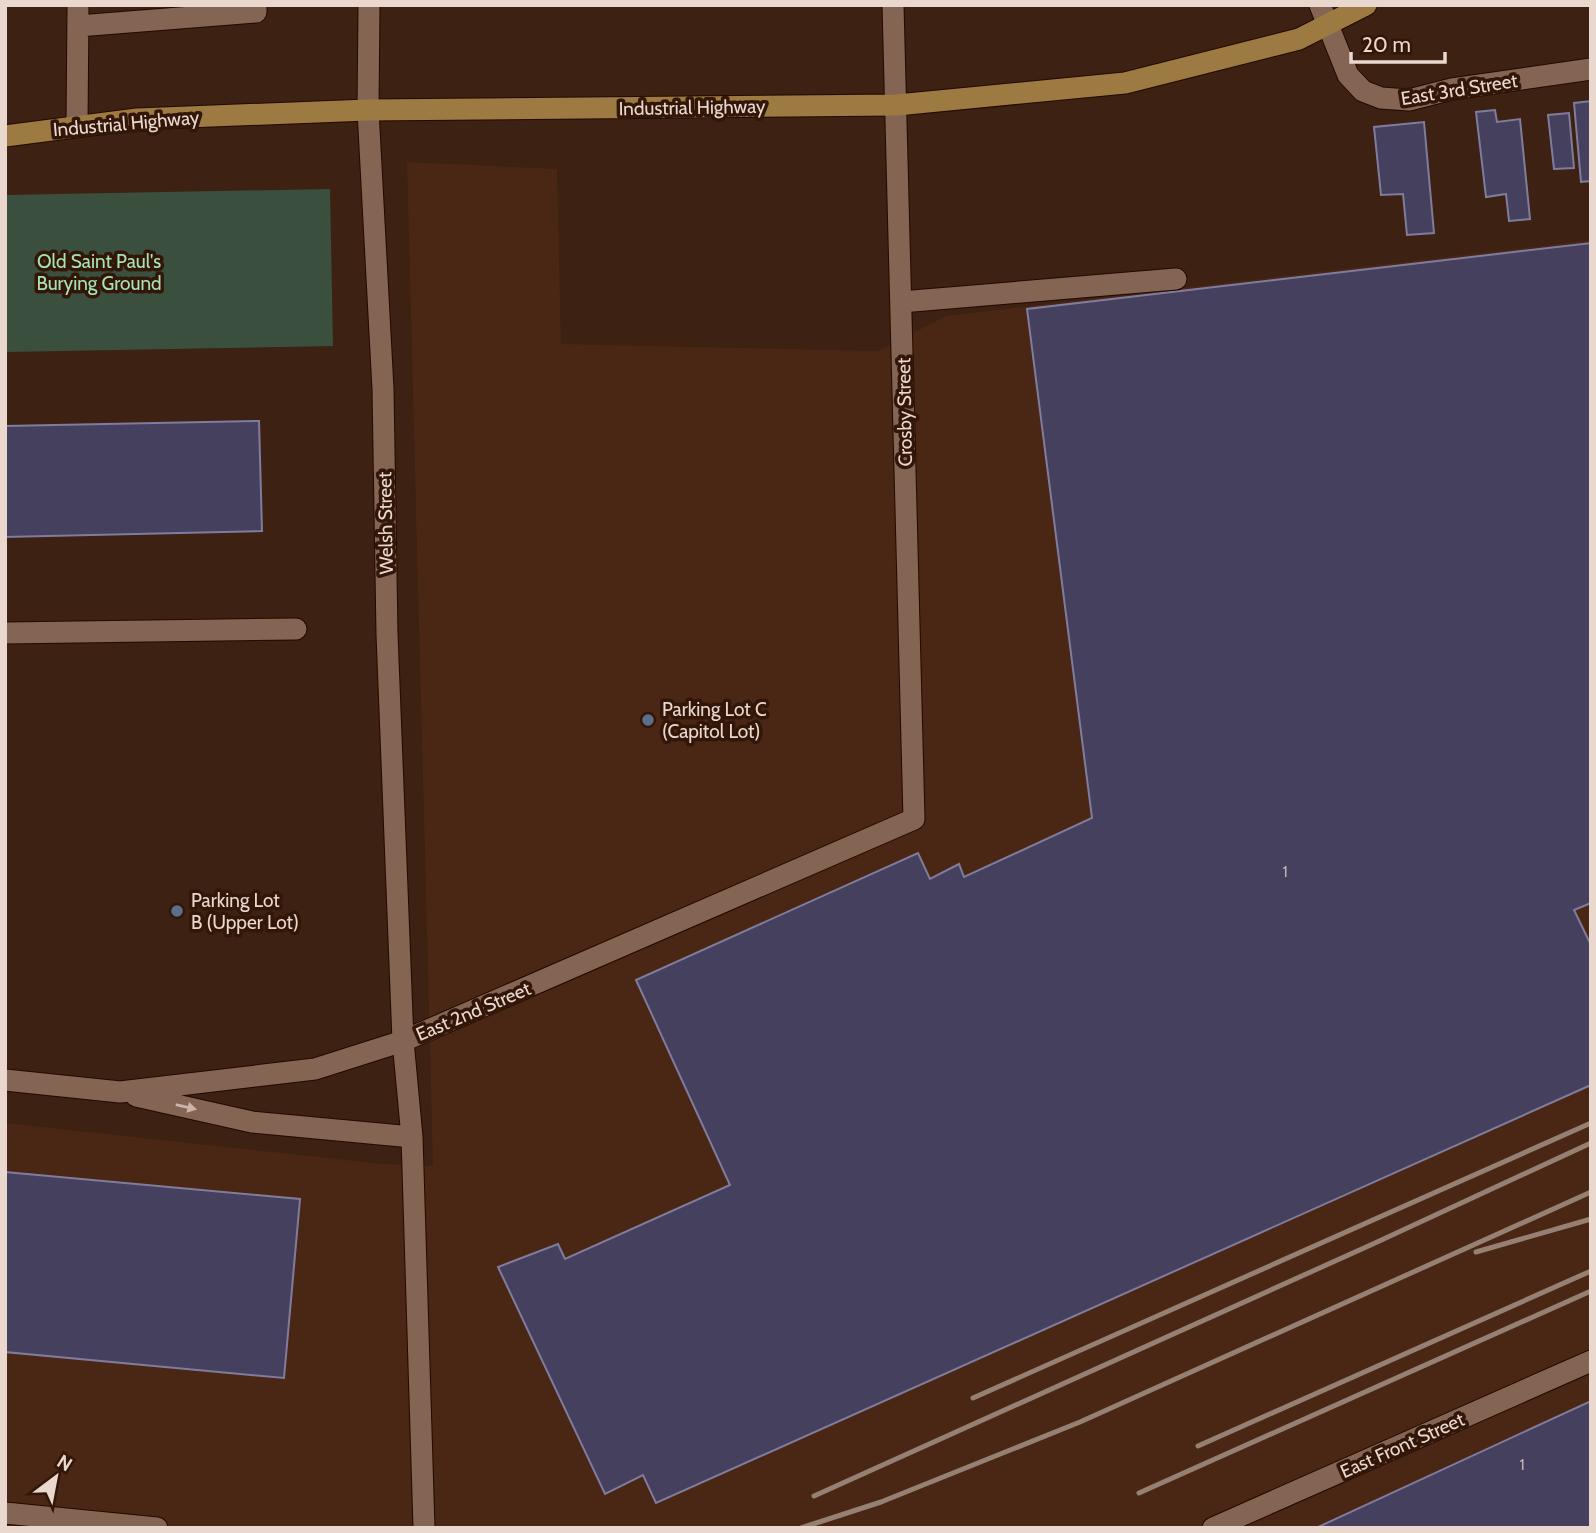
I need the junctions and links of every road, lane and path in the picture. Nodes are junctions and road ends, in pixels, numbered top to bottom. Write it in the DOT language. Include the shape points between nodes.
graph roads {
  1 [pos="256,5"];
  2 [pos="369,5"];
  3 [pos="893,5"];
  4 [pos="1366,5"];
  5 [pos="169,12"];
  6 [pos="1324,15"];
  7 [pos="78,16"];
  8 [pos="1591,69"];
  9 [pos="897,105"];
  10 [pos="368,110"];
  11 [pos="78,126"];
  12 [pos="5,136"];
  13 [pos="1176,279"];
  14 [pos="901,302"];
  15 [pos="296,629"];
  16 [pos="5,633"];
  17 [pos="914,819"];
  18 [pos="403,1041"];
  19 [pos="5,1080"];
  20 [pos="120,1092"];
  21 [pos="412,1137"];
  22 [pos="1591,1362"];
  23 [pos="5,1513"];
  24 [pos="157,1528"];
  25 [pos="424,1528"];
  26 [pos="1213,1528"];
  1 -- 5 [label="street" via="256,12"];
  2 -- 10 [label="street, Welsh Street"];
  3 -- 9 [label="street, Crosby Street"];
  4 -- 6 [label="main road, Industrial Highway"];
  5 -- 7 [label="street"];
  6 -- 8 [label="street, East 3rd Street" via="1348,75 1363,91 1381,98 1409,100 1452,89"];
  6 -- 9 [label="main road, Industrial Highway" via="1299,39 1125,83"];
  7 -- 11 [label="street"];
  9 -- 10 [label="main road, Industrial Highway"];
  9 -- 14 [label="street, Crosby Street"];
  10 -- 11 [label="main road, Industrial Highway" via="137,119"];
  10 -- 18 [label="street, Welsh Street" via="383,389 387,634"];
  11 -- 12 [label="main road, Industrial Highway"];
  13 -- 14 [label="street"];
  14 -- 17 [label="street, Crosby Street"];
  15 -- 16 [label="street"];
  17 -- 18 [label="street, East 2nd Street"];
  18 -- 20 [label="street, East 2nd Street" via="315,1069"];
  18 -- 21 [label="street, Welsh Street"];
  19 -- 20 [label="street, East 2nd Street"];
  20 -- 21 [label="street, one-way" via="252,1122"];
  21 -- 25 [label="street, Welsh Street"];
  22 -- 26 [label="street, East Front Street"];
  23 -- 24 [label="street"];
}
